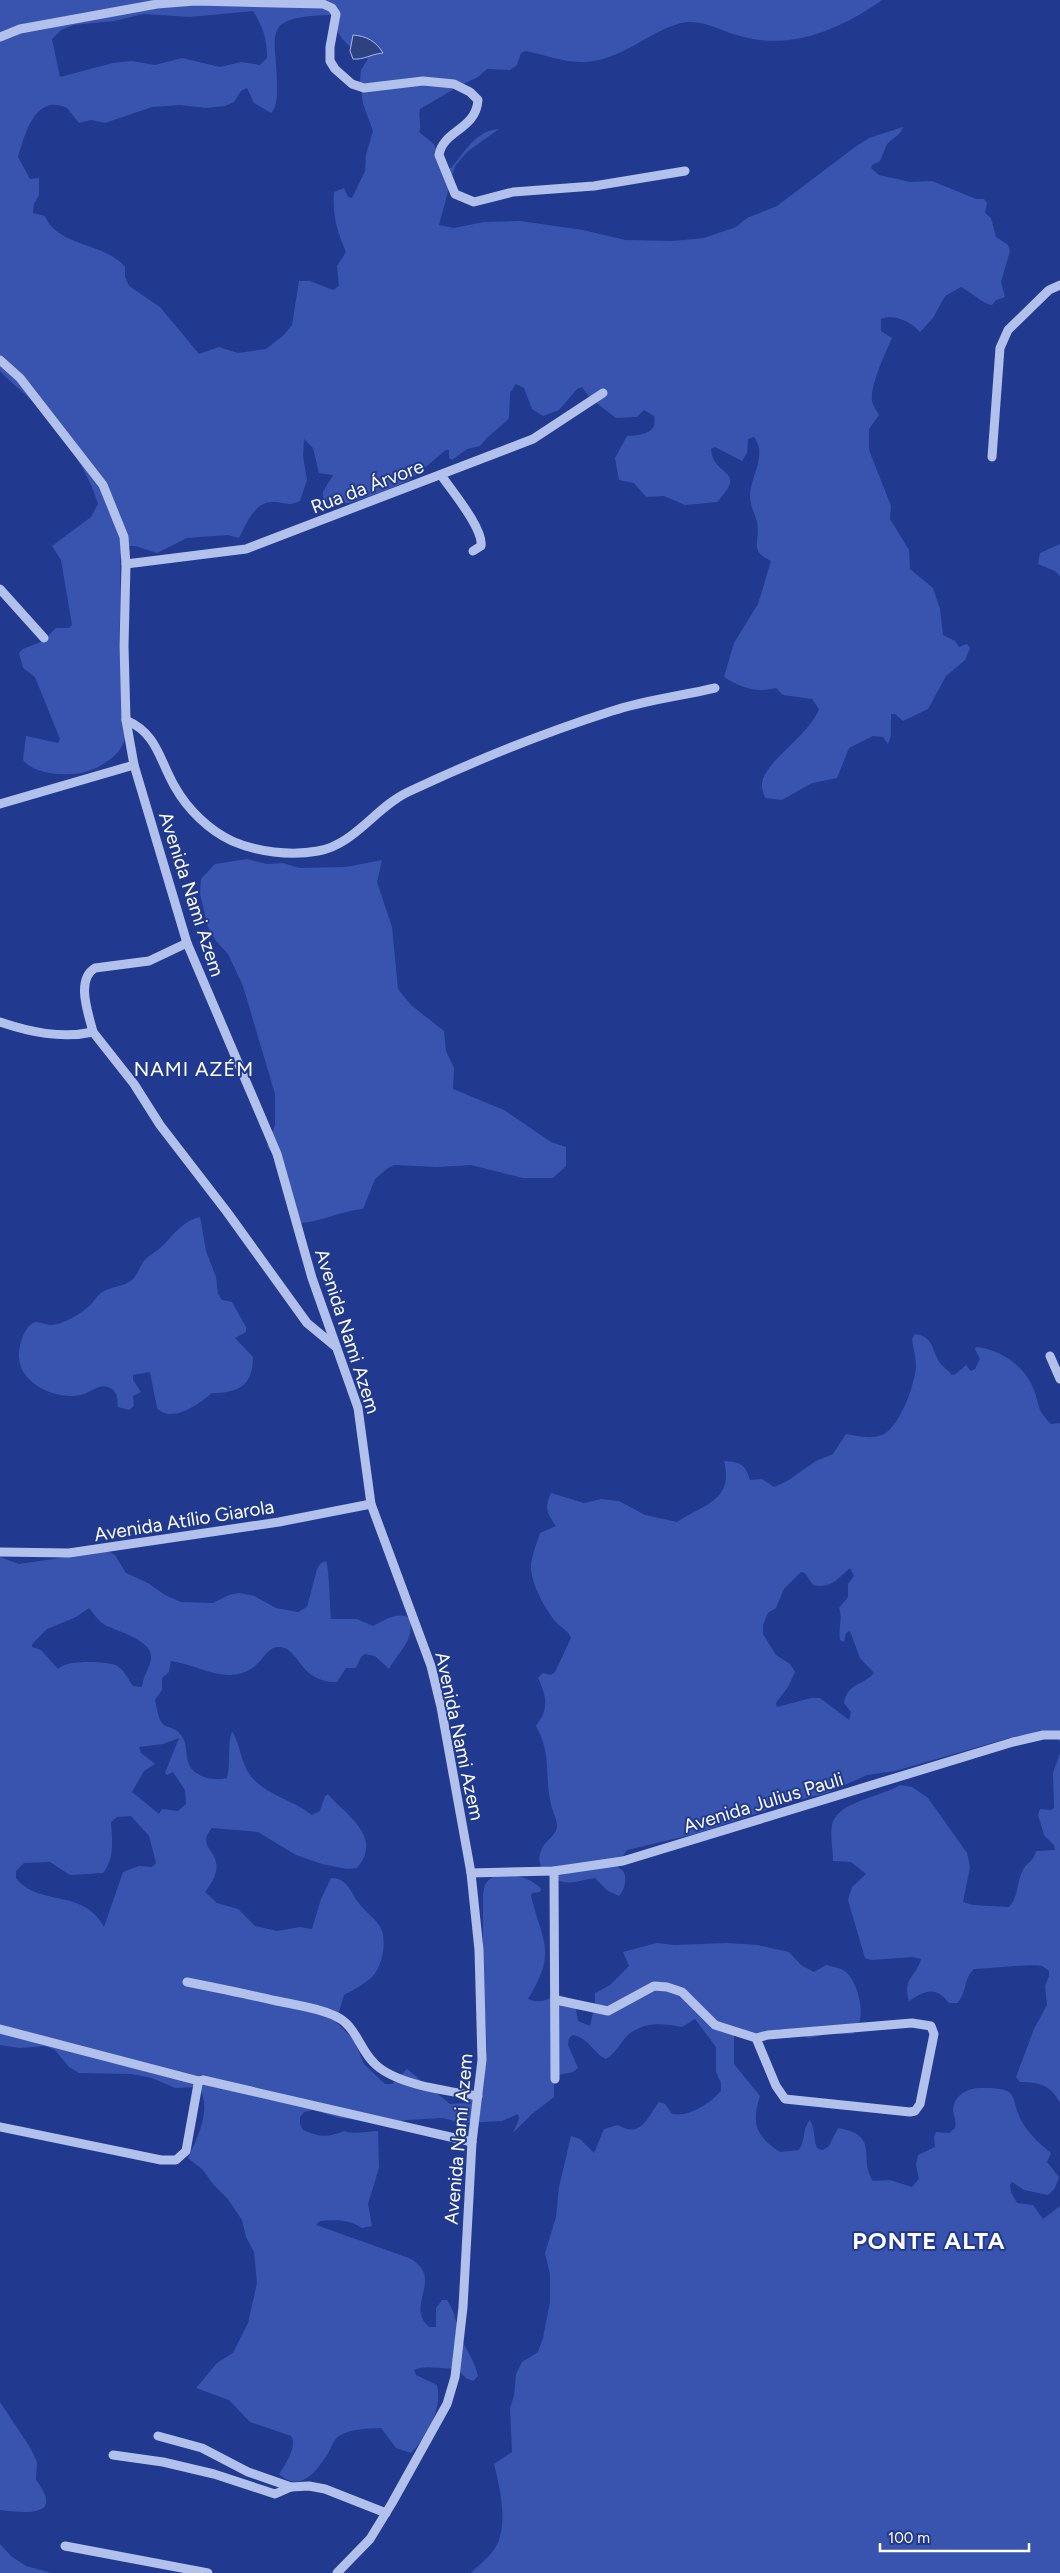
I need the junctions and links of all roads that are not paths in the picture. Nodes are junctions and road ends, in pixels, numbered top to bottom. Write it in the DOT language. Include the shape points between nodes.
graph roads {
  1 [pos="0,37"];
  2 [pos="685,170"];
  3 [pos="1060,285"];
  4 [pos="0,360"];
  5 [pos="603,393"];
  6 [pos="992,457"];
  7 [pos="441,475"];
  8 [pos="473,551"];
  9 [pos="126,564"];
  10 [pos="0,589"];
  11 [pos="44,638"];
  12 [pos="715,688"];
  13 [pos="126,720"];
  14 [pos="134,765"];
  15 [pos="0,804"];
  16 [pos="187,943"];
  17 [pos="0,1022"];
  18 [pos="93,1032"];
  19 [pos="336,1347"];
  20 [pos="1050,1356"];
  21 [pos="1060,1378"];
  22 [pos="371,1504"];
  23 [pos="0,1552"];
  24 [pos="1060,1735"];
  25 [pos="554,1871"];
  26 [pos="471,1873"];
  27 [pos="187,1982"];
  28 [pos="556,2000"];
  29 [pos="0,2029"];
  30 [pos="756,2038"];
  31 [pos="555,2079"];
  32 [pos="199,2081"];
  33 [pos="478,2096"];
  34 [pos="0,2127"];
  35 [pos="472,2142"];
  36 [pos="158,2436"];
  37 [pos="113,2455"];
  38 [pos="290,2486"];
  39 [pos="386,2513"];
  40 [pos="65,2546"];
  41 [pos="208,2573"];
  42 [pos="337,2573"];
  1 -- 2 [label="street" via="20,29 156,4 195,1 323,4 336,14 330,61 352,84 364,88 423,81 454,84 478,100 472,120 444,142 439,155 455,194 463,200 474,202 513,192 594,186"];
  3 -- 6 [label="street" via="1049,290 1008,330 1000,348"];
  4 -- 9 [label="street, Avenida Nami Azem" via="20,378 103,485 124,537"];
  5 -- 7 [label="street, Rua da Árvore" via="533,439"];
  7 -- 8 [label="street" via="482,539 481,546"];
  7 -- 9 [label="street, Rua da Árvore" via="246,549"];
  9 -- 13 [label="street, Avenida Nami Azem"];
  10 -- 11 [label="street"];
  12 -- 13 [label="street" via="613,711 459,768 394,799 340,844 318,851 254,850 206,825 176,789 154,741 140,726"];
  13 -- 14 [label="street, Avenida Nami Azem"];
  14 -- 15 [label="street"];
  14 -- 16 [label="street, Avenida Nami Azem"];
  16 -- 18 [label="street" via="149,961 89,971 85,996"];
  16 -- 19 [label="street, Avenida Nami Azem" via="277,1154 312,1278"];
  17 -- 18 [label="street" via="26,1031 56,1035"];
  18 -- 19 [label="street" via="307,1323"];
  19 -- 22 [label="street, Avenida Nami Azem" via="358,1408"];
  20 -- 21 [label="street"];
  22 -- 23 [label="street, Avenida Atílio Giarola" via="279,1522 69,1553"];
  22 -- 26 [label="street, Avenida Nami Azem" via="431,1666"];
  24 -- 25 [label="street, Avenida Julius Pauli" via="1043,1735 1013,1742 623,1861"];
  25 -- 26 [label="street, Avenida Julius Pauli"];
  25 -- 28 [label="street"];
  26 -- 33 [label="street, Avenida Nami Azem" via="480,1950 482,2007"];
  27 -- 33 [label="street" via="333,2015 350,2027 373,2063 387,2073 442,2090"];
  28 -- 30 [label="street" via="608,2011 654,1986 667,1987 682,1992 715,2025"];
  28 -- 31 [label="street"];
  29 -- 32 [label="street"];
  30 -- 30 [label="street" via="784,2098 910,2112 920,2104 934,2034 931,2026 912,2023"];
  32 -- 34 [label="street" via="186,2151 176,2160 162,2160"];
  32 -- 35 [label="street"];
  33 -- 35 [label="street, Avenida Nami Azem"];
  35 -- 39 [label="street, Avenida Nami Azem" via="463,2306 455,2377 447,2404"];
  36 -- 38 [label="street" via="202,2448 248,2472"];
  37 -- 38 [label="street" via="197,2470 275,2494"];
  38 -- 39 [label="street" via="326,2489"];
  39 -- 42 [label="street, Avenida Nami Azem" via="370,2539"];
  40 -- 41 [label="street"];
}
